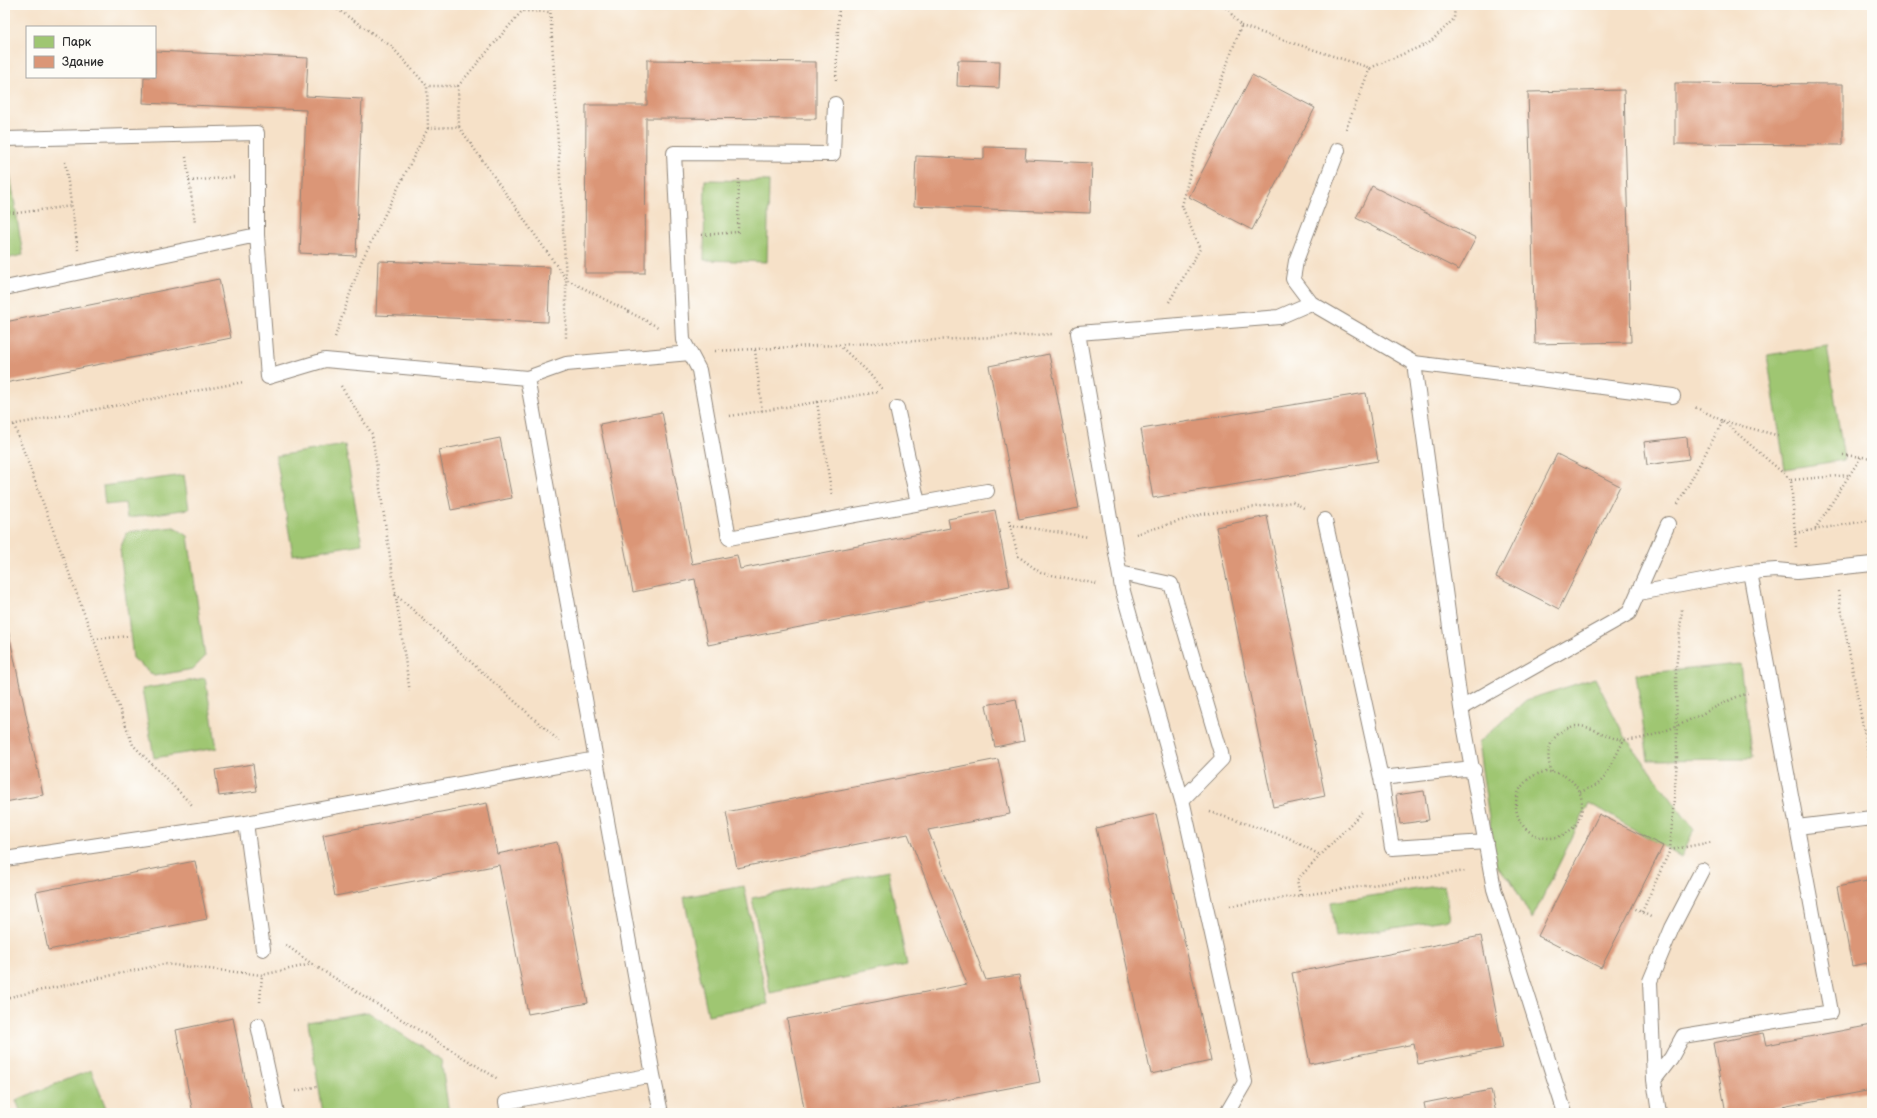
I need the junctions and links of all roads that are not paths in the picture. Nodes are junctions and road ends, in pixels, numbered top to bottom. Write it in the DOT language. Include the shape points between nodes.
graph roads {
  1 [pos="835,104"];
  2 [pos="5,139"];
  3 [pos="1338,150"];
  4 [pos="257,235"];
  5 [pos="5,288"];
  6 [pos="1311,303"];
  7 [pos="690,353"];
  8 [pos="1414,363"];
  9 [pos="527,378"];
  10 [pos="1673,396"];
  11 [pos="897,408"];
  12 [pos="987,491"];
  13 [pos="918,504"];
  14 [pos="1325,520"];
  15 [pos="1668,524"];
  16 [pos="1872,564"];
  17 [pos="1750,572"];
  18 [pos="1120,573"];
  19 [pos="1639,593"];
  20 [pos="1461,708"];
  21 [pos="596,759"];
  22 [pos="1474,770"];
  23 [pos="1382,784"];
  24 [pos="1183,802"];
  25 [pos="1872,818"];
  26 [pos="246,823"];
  27 [pos="1797,826"];
  28 [pos="1486,842"];
  29 [pos="5,859"];
  30 [pos="1702,870"];
  31 [pos="263,949"];
  32 [pos="258,1025"];
  33 [pos="653,1075"];
  34 [pos="1654,1080"];
  35 [pos="277,1113"];
  36 [pos="508,1113"];
  37 [pos="661,1113"];
  38 [pos="1226,1113"];
  39 [pos="1565,1113"];
  40 [pos="1660,1113"];
  1 -- 7 [label="lane" via="833,154 674,153 683,340"];
  2 -- 4 [label="lane" via="257,133"];
  3 -- 6 [label="lane" via="1296,261 1293,279"];
  4 -- 5 [label="lane"];
  4 -- 9 [label="lane" via="268,378 325,360"];
  6 -- 8 [label="lane"];
  6 -- 18 [label="lane" via="1279,317 1078,333"];
  7 -- 9 [label="lane" via="566,364"];
  7 -- 13 [label="lane" via="699,370 729,538"];
  8 -- 10 [label="lane"];
  8 -- 20 [label="lane"];
  9 -- 21 [label="lane"];
  11 -- 13 [label="lane"];
  12 -- 13 [label="lane"];
  14 -- 23 [label="lane"];
  15 -- 19 [label="lane"];
  16 -- 17 [label="lane" via="1797,572"];
  17 -- 19 [label="lane"];
  17 -- 27 [label="lane"];
  18 -- 24 [label="lane" via="1122,588"];
  18 -- 24 [label="lane" via="1171,584 1222,759"];
  19 -- 20 [label="lane" via="1629,613"];
  20 -- 22 [label="lane"];
  21 -- 26 [label="lane"];
  21 -- 33 [label="lane"];
  22 -- 23 [label="lane" via="1464,769"];
  22 -- 28 [label="lane"];
  23 -- 28 [label="lane" via="1392,848"];
  24 -- 38 [label="lane" via="1246,1082"];
  25 -- 27 [label="lane"];
  26 -- 29 [label="lane"];
  26 -- 31 [label="lane"];
  27 -- 34 [label="lane" via="1831,1012 1683,1036 1671,1058"];
  28 -- 39 [label="lane" via="1494,889"];
  30 -- 34 [label="lane" via="1672,928 1650,981"];
  32 -- 35 [label="lane"];
  33 -- 36 [label="lane" via="506,1102"];
  33 -- 37 [label="lane"];
  34 -- 40 [label="lane"];
}
